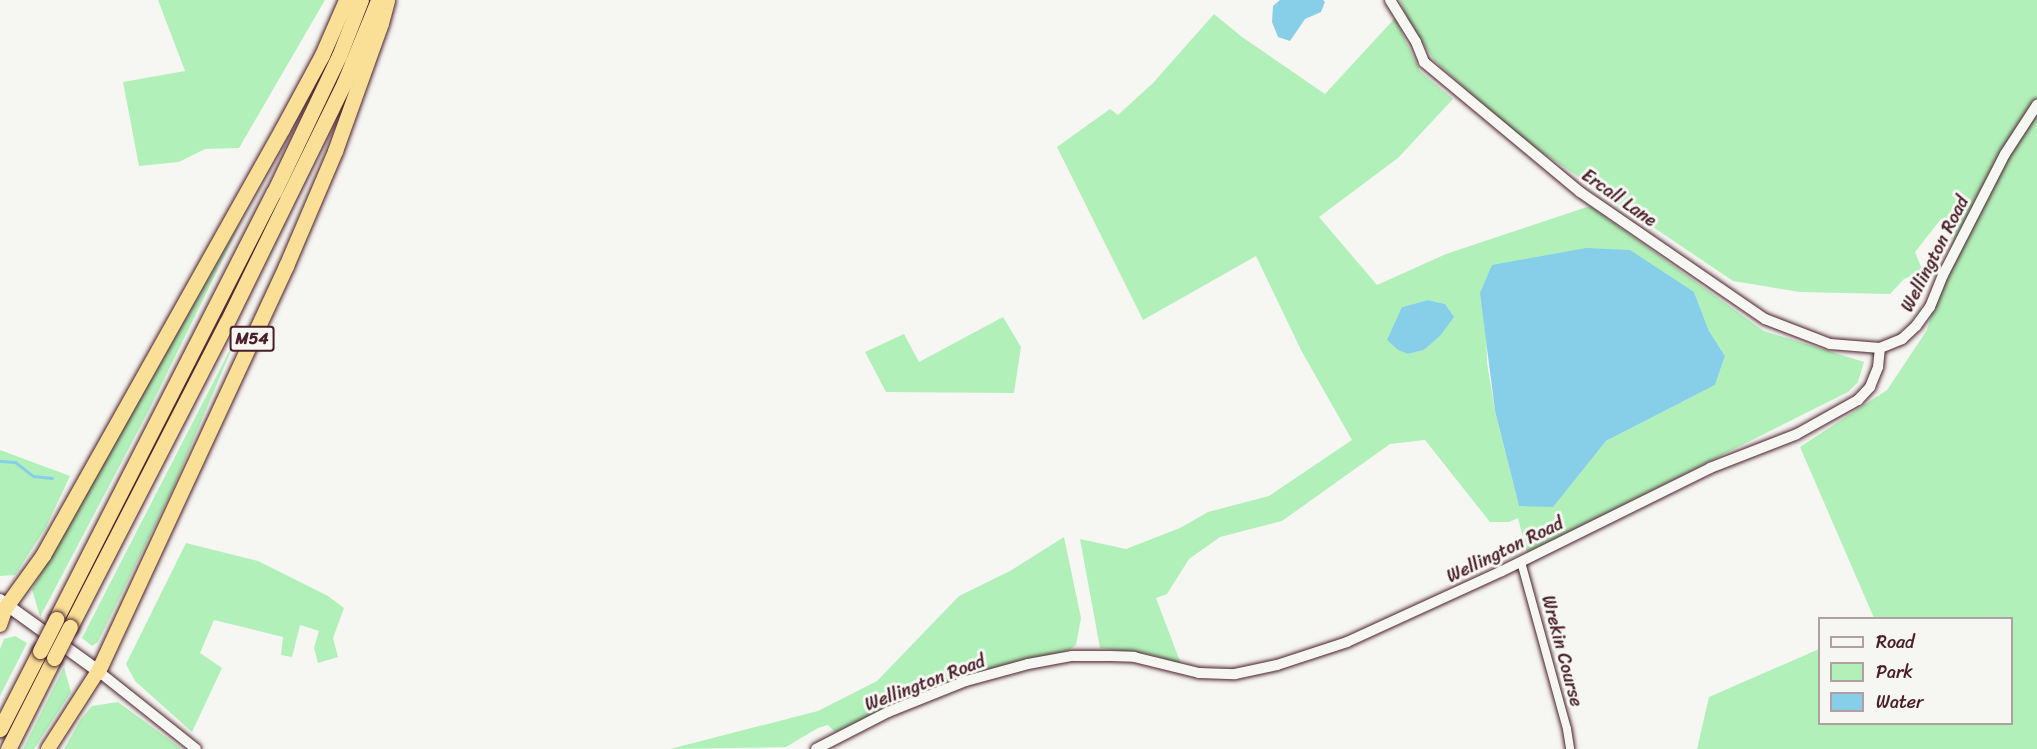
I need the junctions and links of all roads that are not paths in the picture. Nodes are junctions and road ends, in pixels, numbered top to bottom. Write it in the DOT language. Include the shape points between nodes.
graph roads {
  1 [pos="346,0"];
  2 [pos="361,0"];
  3 [pos="378,0"];
  4 [pos="387,0"];
  5 [pos="1390,0"];
  6 [pos="2037,105"];
  7 [pos="1880,348"];
  8 [pos="1521,562"];
  9 [pos="4,603"];
  10 [pos="0,625"];
  11 [pos="47,655"];
  12 [pos="98,671"];
  13 [pos="0,729"];
  14 [pos="8,749"];
  15 [pos="48,749"];
  16 [pos="196,749"];
  17 [pos="816,749"];
  18 [pos="1570,749"];
  1 -- 9 [label="highway" via="282,129 43,555"];
  2 -- 11 [label="highway, M54, bridge" via="279,182 56,619"];
  3 -- 11 [label="highway, M54, bridge" via="344,83 303,166 70,627"];
  4 -- 12 [label="highway, M54" via="335,150 286,266"];
  5 -- 7 [label="street, Ercall Lane" via="1424,62 1580,192 1765,319 1830,344"];
  6 -- 7 [label="street, Wellington Road" via="2005,154 1930,307 1902,339"];
  7 -- 8 [label="street, Wellington Road" via="1870,387 1858,400 1797,434 1710,468"];
  8 -- 17 [label="street, Wellington Road" via="1347,642 1277,665 1218,675 1134,657 1061,658 966,681 888,712"];
  8 -- 18 [label="street, Wrekin Course"];
  9 -- 10 [label="highway"];
  9 -- 12 [label="main road"];
  11 -- 13 [label="highway, M54"];
  11 -- 14 [label="highway, M54"];
  12 -- 15 [label="highway"];
  12 -- 16 [label="street"];
}
